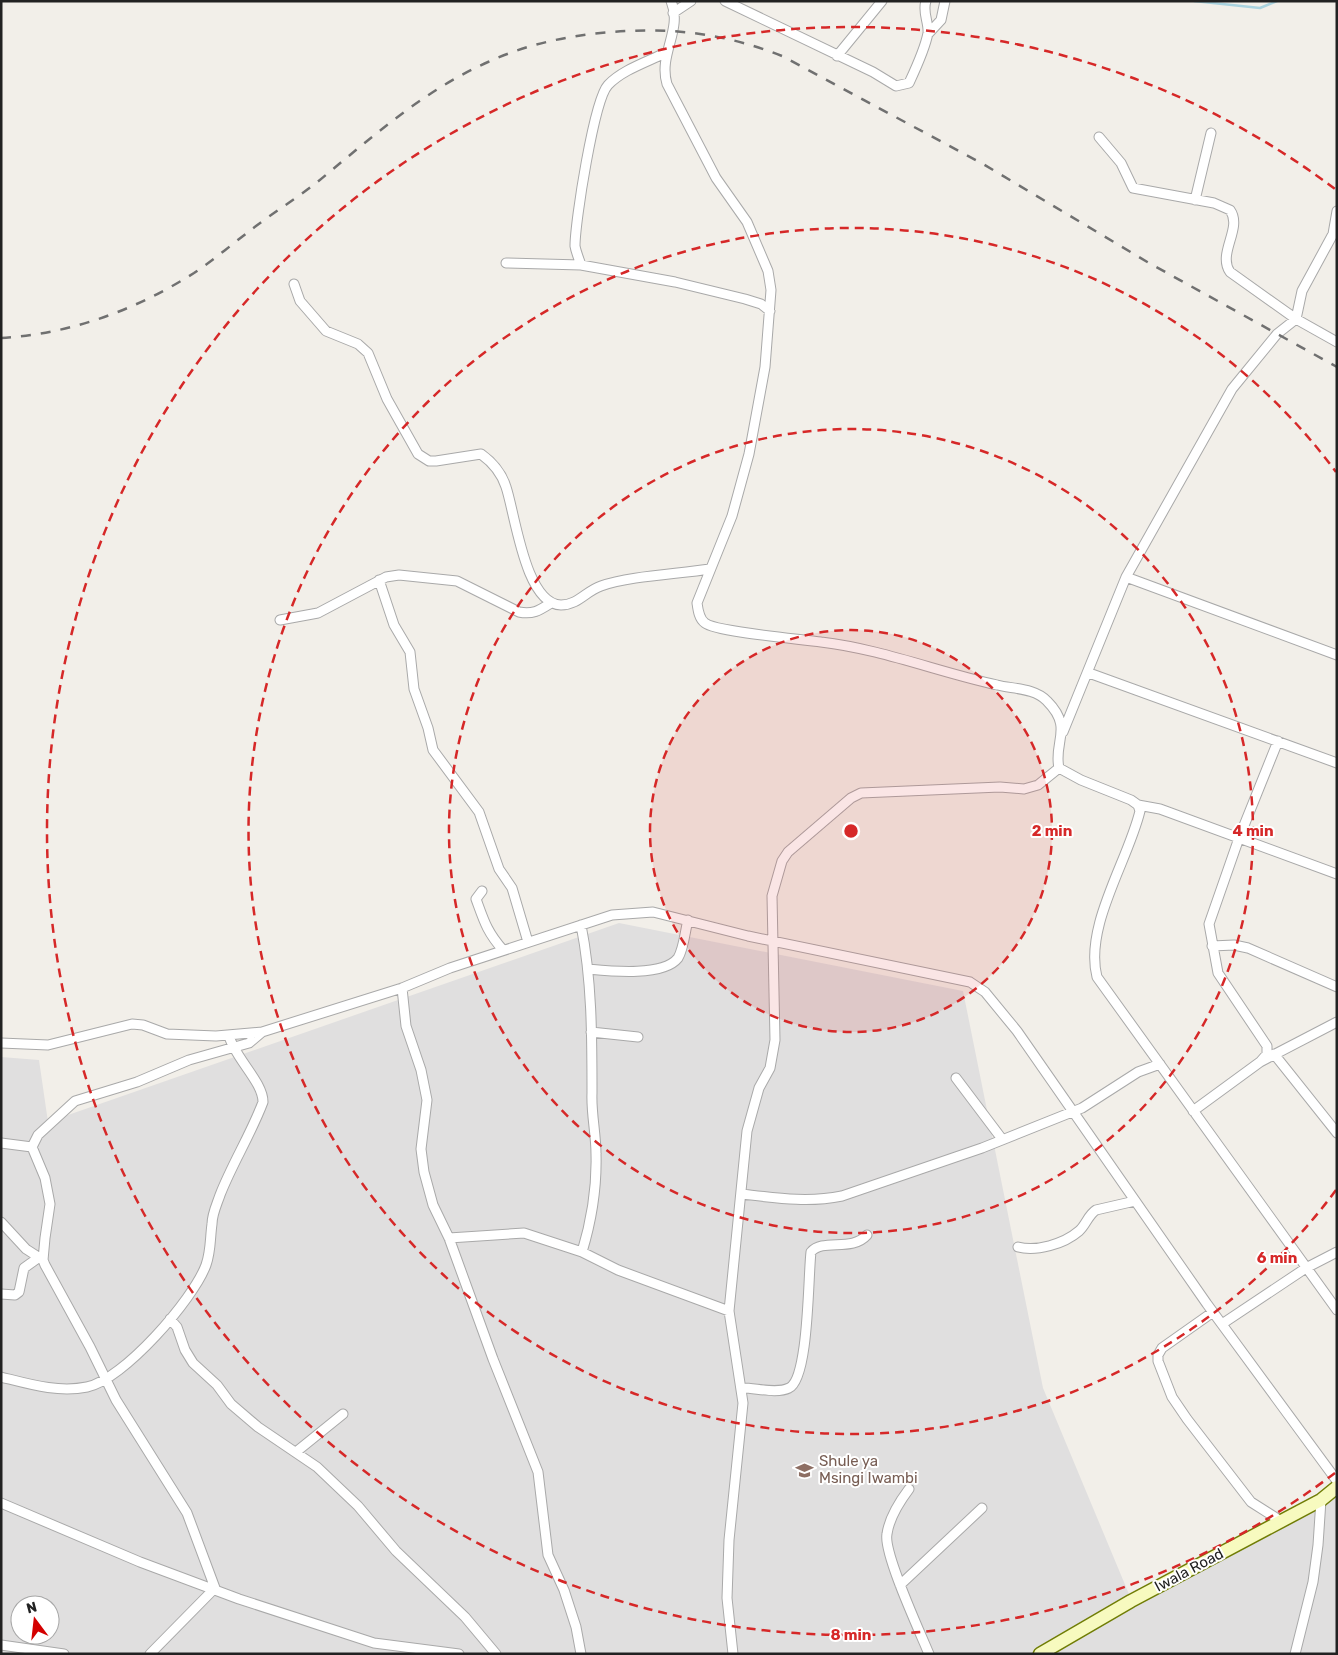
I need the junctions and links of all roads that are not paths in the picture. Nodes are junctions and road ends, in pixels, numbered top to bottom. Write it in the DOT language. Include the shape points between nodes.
graph roads {
  1 [pos="671,1"];
  2 [pos="691,1"];
  3 [pos="725,1"];
  4 [pos="882,1"];
  5 [pos="926,1"];
  6 [pos="945,1"];
  7 [pos="673,13"];
  8 [pos="928,34"];
  9 [pos="665,54"];
  10 [pos="837,56"];
  11 [pos="1211,133"];
  12 [pos="1099,137"];
  13 [pos="1195,200"];
  14 [pos="1337,211"];
  15 [pos="506,263"];
  16 [pos="580,265"];
  17 [pos="294,284"];
  18 [pos="770,311"];
  19 [pos="1296,319"];
  20 [pos="1337,342"];
  21 [pos="710,569"];
  22 [pos="1126,577"];
  23 [pos="379,580"];
  24 [pos="551,603"];
  25 [pos="280,620"];
  26 [pos="1337,655"];
  27 [pos="1089,672"];
  28 [pos="1063,732"];
  29 [pos="1278,742"];
  30 [pos="1337,763"];
  31 [pos="1059,768"];
  32 [pos="1138,805"];
  33 [pos="1239,838"];
  34 [pos="1337,874"];
  35 [pos="482,891"];
  36 [pos="688,920"];
  37 [pos="581,925"];
  38 [pos="774,940"];
  39 [pos="528,942"];
  40 [pos="1212,946"];
  41 [pos="503,950"];
  42 [pos="588,970"];
  43 [pos="1337,987"];
  44 [pos="402,988"];
  45 [pos="1337,1022"];
  46 [pos="262,1032"];
  47 [pos="591,1032"];
  48 [pos="229,1036"];
  49 [pos="638,1037"];
  50 [pos="1,1043"];
  51 [pos="232,1046"];
  52 [pos="1274,1054"];
  53 [pos="1260,1062"];
  54 [pos="1160,1064"];
  55 [pos="956,1078"];
  56 [pos="1193,1111"];
  57 [pos="1072,1112"];
  58 [pos="1337,1133"];
  59 [pos="1002,1139"];
  60 [pos="1,1143"];
  61 [pos="32,1147"];
  62 [pos="742,1194"];
  63 [pos="1135,1201"];
  64 [pos="1,1222"];
  65 [pos="867,1235"];
  66 [pos="449,1238"];
  67 [pos="1018,1247"];
  68 [pos="582,1252"];
  69 [pos="1337,1252"];
  70 [pos="41,1259"];
  71 [pos="1306,1268"];
  72 [pos="1,1294"];
  73 [pos="1337,1310"];
  74 [pos="729,1311"];
  75 [pos="1213,1312"];
  76 [pos="170,1319"];
  77 [pos="1222,1324"];
  78 [pos="1,1377"];
  79 [pos="107,1380"];
  80 [pos="743,1388"];
  81 [pos="343,1414"];
  82 [pos="296,1452"];
  83 [pos="1337,1481"];
  84 [pos="1337,1487"];
  85 [pos="909,1489"];
  86 [pos="1321,1500"];
  87 [pos="1,1503"];
  88 [pos="982,1508"];
  89 [pos="1281,1521"];
  90 [pos="900,1585"];
  91 [pos="215,1588"];
  92 [pos="1,1645"];
  93 [pos="64,1654"];
  94 [pos="150,1654"];
  95 [pos="458,1654"];
  96 [pos="496,1654"];
  97 [pos="581,1654"];
  98 [pos="734,1654"];
  99 [pos="929,1654"];
  100 [pos="1040,1654"];
  101 [pos="1295,1654"];
  1 -- 7 [label="street"];
  2 -- 7 [label="street"];
  3 -- 10 [label="street" via="798,34"];
  4 -- 10 [label="street"];
  5 -- 8 [label="street"];
  6 -- 8 [label="street" via="941,20"];
  7 -- 9 [label="street" via="674,30"];
  8 -- 10 [label="street" via="909,83 902,86 896,86"];
  9 -- 16 [label="street" via="610,82 604,91 588,151 576,228 575,249"];
  9 -- 18 [label="street" via="664,74 676,104 716,178 747,222 768,271"];
  11 -- 13 [label="street"];
  12 -- 13 [label="street" via="1121,163 1133,188"];
  13 -- 19 [label="street" via="1230,210 1234,221 1226,260 1228,268"];
  14 -- 19 [label="street" via="1332,234 1302,291"];
  15 -- 16 [label="street"];
  16 -- 18 [label="street" via="693,287 754,302"];
  17 -- 24 [label="street" via="300,300 326,331 358,344 368,353 387,399 418,454 429,461 436,461 481,454 494,466 506,488 529,570 542,596"];
  18 -- 21 [label="street" via="765,367 749,454 732,516"];
  19 -- 20 [label="street"];
  19 -- 22 [label="street" via="1277,334 1232,389"];
  21 -- 24 [label="street" via="625,580 592,590 578,602"];
  21 -- 28 [label="street" via="697,603 705,624 823,642 1028,691 1041,695 1052,705"];
  22 -- 26 [label="street"];
  22 -- 27 [label="street"];
  23 -- 24 [label="street" via="399,576 449,580 527,614"];
  23 -- 25 [label="street" via="318,613"];
  23 -- 39 [label="street" via="394,625 410,652 414,689 433,750 479,812 499,870 512,888"];
  27 -- 28 [label="street"];
  27 -- 29 [label="street"];
  28 -- 31 [label="street"];
  29 -- 30 [label="street"];
  29 -- 33 [label="street"];
  31 -- 32 [label="street"];
  31 -- 38 [label="street" via="1038,785 1024,788 871,791 851,798 785,855 771,904"];
  32 -- 33 [label="street" via="1160,809"];
  32 -- 54 [label="street" via="1138,820 1102,916 1094,949 1094,965 1097,977 1108,994"];
  33 -- 34 [label="street"];
  33 -- 40 [label="street" via="1209,919"];
  35 -- 41 [label="street" via="476,900 484,924"];
  36 -- 37 [label="street" via="653,912 628,912"];
  36 -- 38 [label="street"];
  36 -- 42 [label="street" via="678,957 669,966 644,971"];
  37 -- 39 [label="street"];
  37 -- 42 [label="street"];
  38 -- 57 [label="street" via="976,984 1017,1031"];
  38 -- 62 [label="street" via="775,1040 770,1068 759,1088 750,1117"];
  39 -- 41 [label="street"];
  40 -- 43 [label="street" via="1248,948"];
  40 -- 53 [label="street" via="1218,973 1266,1042 1268,1051"];
  41 -- 44 [label="street"];
  42 -- 47 [label="street"];
  44 -- 46 [label="street"];
  44 -- 66 [label="street" via="406,1026 427,1100 422,1149 424,1172 433,1205"];
  45 -- 52 [label="street"];
  46 -- 48 [label="street"];
  46 -- 51 [label="street" via="249,1043"];
  47 -- 49 [label="street"];
  47 -- 68 [label="street" via="596,1191"];
  48 -- 50 [label="street" via="167,1034 132,1024 48,1045"];
  48 -- 51 [label="street"];
  51 -- 61 [label="street" via="75,1102 38,1135"];
  51 -- 76 [label="street" via="260,1091 263,1102 214,1212 211,1251 205,1267 188,1298"];
  52 -- 53 [label="street"];
  52 -- 58 [label="street"];
  53 -- 56 [label="street"];
  54 -- 56 [label="street"];
  54 -- 57 [label="street" via="1138,1072 1092,1103"];
  55 -- 59 [label="street"];
  56 -- 71 [label="street"];
  57 -- 59 [label="street"];
  57 -- 63 [label="street"];
  59 -- 62 [label="street" via="842,1196 802,1200"];
  60 -- 61 [label="street"];
  61 -- 70 [label="street" via="45,1178 50,1204"];
  62 -- 74 [label="street"];
  63 -- 67 [label="street" via="1096,1210 1080,1230 1060,1241 1042,1248"];
  63 -- 75 [label="street"];
  64 -- 70 [label="street" via="26,1249"];
  65 -- 80 [label="street" via="856,1243 820,1247 811,1252 804,1346 800,1372 794,1384 784,1390"];
  66 -- 68 [label="street" via="524,1233"];
  66 -- 97 [label="street" via="538,1472 548,1555 564,1590"];
  68 -- 74 [label="street" via="618,1270"];
  69 -- 71 [label="street"];
  70 -- 72 [label="street" via="24,1268 15,1295"];
  70 -- 79 [label="street"];
  71 -- 73 [label="street"];
  71 -- 77 [label="street"];
  74 -- 80 [label="street"];
  75 -- 77 [label="street"];
  75 -- 89 [label="street" via="1162,1348 1158,1361 1172,1397 1187,1419 1251,1502"];
  76 -- 79 [label="street"];
  76 -- 82 [label="street" via="193,1363 217,1385 231,1404"];
  77 -- 83 [label="street"];
  78 -- 79 [label="street" via="61,1390 88,1387"];
  79 -- 91 [label="street" via="116,1400 187,1513"];
  80 -- 98 [label="street" via="728,1559 727,1598"];
  81 -- 82 [label="street"];
  82 -- 96 [label="street" via="358,1506 396,1551 465,1617"];
  84 -- 86 [label="street, Iwala Road"];
  85 -- 90 [label="street" via="887,1534"];
  86 -- 89 [label="street, Iwala Road"];
  86 -- 101 [label="street" via="1313,1582"];
  87 -- 91 [label="street" via="140,1562"];
  88 -- 90 [label="street"];
  89 -- 100 [label="street, Iwala Road"];
  90 -- 99 [label="street"];
  91 -- 94 [label="street"];
  91 -- 95 [label="street" via="239,1599 374,1643"];
  92 -- 93 [label="street"];
}
